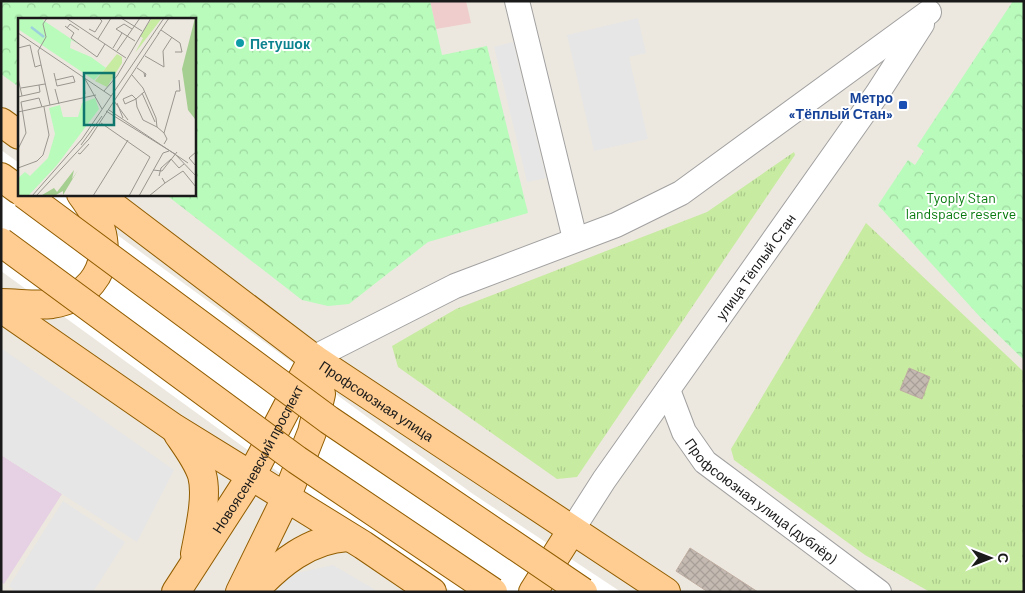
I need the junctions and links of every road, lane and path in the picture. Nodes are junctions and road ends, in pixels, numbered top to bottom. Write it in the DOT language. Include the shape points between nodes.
graph roads {
  1 [pos="517,1"];
  2 [pos="933,7"];
  3 [pos="1,122"];
  4 [pos="18,134"];
  5 [pos="1,177"];
  6 [pos="18,189"];
  7 [pos="25,195"];
  8 [pos="82,195"];
  9 [pos="98,195"];
  10 [pos="575,239"];
  11 [pos="1,242"];
  12 [pos="1,303"];
  13 [pos="1,308"];
  14 [pos="313,358"];
  15 [pos="668,390"];
  16 [pos="174,428"];
  17 [pos="251,476"];
  18 [pos="286,498"];
  19 [pos="572,530"];
  20 [pos="348,537"];
  21 [pos="193,565"];
  22 [pos="176,592"];
  23 [pos="240,592"];
  24 [pos="254,592"];
  25 [pos="432,592"];
  26 [pos="493,592"];
  27 [pos="533,592"];
  28 [pos="583,592"];
  29 [pos="666,592"];
  30 [pos="879,592"];
  1 -- 10 [label="street"];
  2 -- 10 [label="street" via="680,193 616,225"];
  2 -- 15 [label="street, улица Тёплый Стан" via="877,94"];
  3 -- 4 [label="main road"];
  5 -- 6 [label="main road"];
  7 -- 28 [label="main road, bridge" via="329,420"];
  8 -- 12 [label="main road" via="90,206 103,238 101,267 95,280 84,292 53,304"];
  9 -- 14 [label="main road, Профсоюзная улица"];
  10 -- 14 [label="street" via="455,286"];
  11 -- 26 [label="main road, bridge" via="297,460"];
  13 -- 16 [label="main road"];
  14 -- 17 [label="main road, Новоясеневский проспект"];
  14 -- 18 [label="main road, Новоясеневский проспект" via="320,394 312,432"];
  14 -- 19 [label="main road, Профсоюзная улица"];
  15 -- 19 [label="street, улица Тёплый Стан"];
  15 -- 30 [label="street, Профсоюзная улица (дублёр)" via="684,432 705,462"];
  16 -- 17 [label="main road"];
  16 -- 21 [label="main road" via="197,462 202,476 202,513"];
  17 -- 18 [label="main road"];
  17 -- 21 [label="main road, Новоясеневский проспект"];
  18 -- 20 [label="main road"];
  18 -- 23 [label="main road, Новоясеневский проспект"];
  19 -- 27 [label="main road"];
  19 -- 29 [label="main road, Профсоюзная улица"];
  20 -- 24 [label="main road" via="332,538 285,560"];
  20 -- 25 [label="main road"];
  21 -- 22 [label="main road, Новоясеневский проспект"];
}
